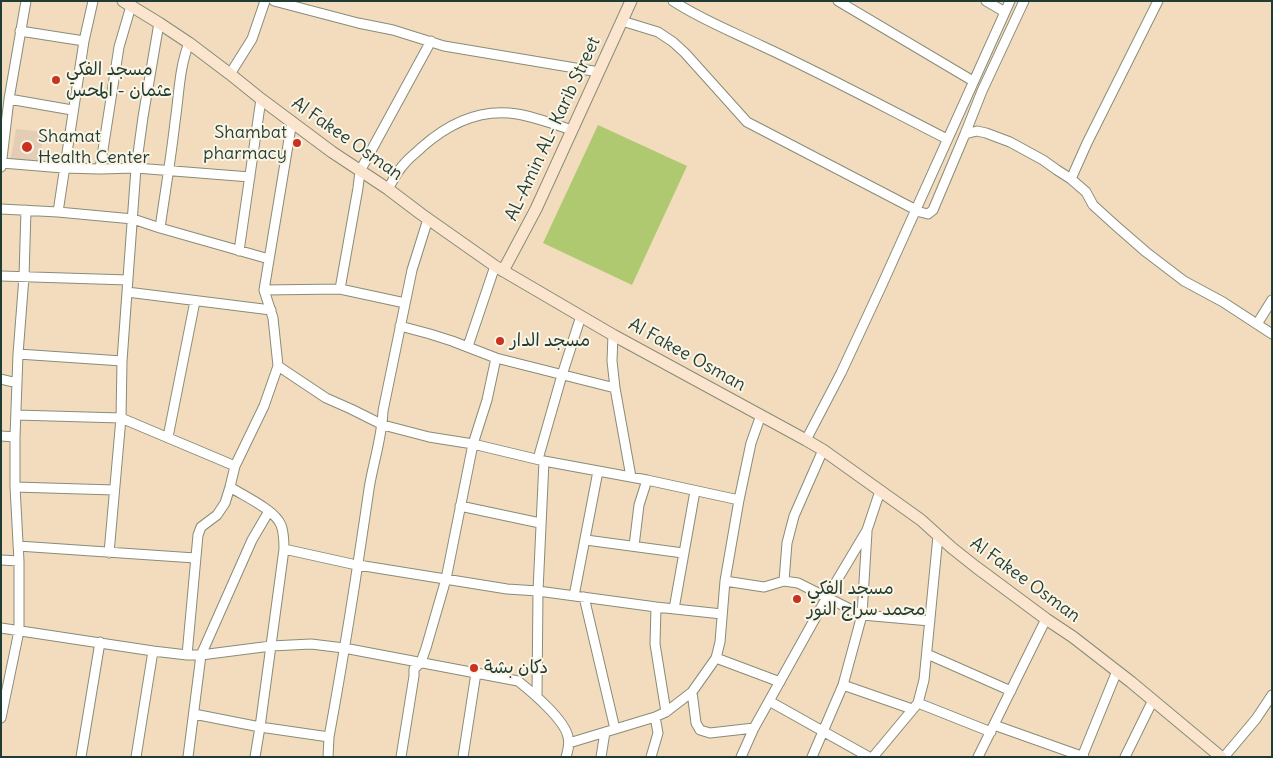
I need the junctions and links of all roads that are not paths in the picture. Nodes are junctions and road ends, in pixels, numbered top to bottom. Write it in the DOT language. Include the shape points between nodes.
graph roads {
  1 [pos="26,1"];
  2 [pos="93,1"];
  3 [pos="265,1"];
  4 [pos="274,1"];
  5 [pos="632,1"];
  6 [pos="673,1"];
  7 [pos="838,1"];
  8 [pos="986,1"];
  9 [pos="1010,1"];
  10 [pos="1024,1"];
  11 [pos="1158,1"];
  12 [pos="127,4"];
  13 [pos="1005,12"];
  14 [pos="622,21"];
  15 [pos="159,23"];
  16 [pos="20,31"];
  17 [pos="84,41"];
  18 [pos="430,42"];
  19 [pos="189,43"];
  20 [pos="599,72"];
  21 [pos="230,74"];
  22 [pos="973,81"];
  23 [pos="7,94"];
  24 [pos="261,99"];
  25 [pos="72,110"];
  26 [pos="292,121"];
  27 [pos="572,130"];
  28 [pos="965,134"];
  29 [pos="947,139"];
  30 [pos="2,162"];
  31 [pos="64,168"];
  32 [pos="136,168"];
  33 [pos="100,169"];
  34 [pos="169,171"];
  35 [pos="360,171"];
  36 [pos="250,177"];
  37 [pos="1071,179"];
  38 [pos="388,189"];
  39 [pos="1,209"];
  40 [pos="916,209"];
  41 [pos="26,210"];
  42 [pos="58,212"];
  43 [pos="133,219"];
  44 [pos="428,219"];
  45 [pos="160,228"];
  46 [pos="239,251"];
  47 [pos="269,259"];
  48 [pos="499,268"];
  49 [pos="1,276"];
  50 [pos="24,277"];
  51 [pos="128,280"];
  52 [pos="340,289"];
  53 [pos="264,290"];
  54 [pos="127,292"];
  55 [pos="1272,300"];
  56 [pos="195,301"];
  57 [pos="405,303"];
  58 [pos="271,310"];
  59 [pos="582,316"];
  60 [pos="1258,324"];
  61 [pos="400,326"];
  62 [pos="1272,334"];
  63 [pos="613,335"];
  64 [pos="468,346"];
  65 [pos="18,354"];
  66 [pos="496,358"];
  67 [pos="122,361"];
  68 [pos="278,366"];
  69 [pos="562,375"];
  70 [pos="1,379"];
  71 [pos="17,383"];
  72 [pos="615,388"];
  73 [pos="16,414"];
  74 [pos="760,415"];
  75 [pos="121,418"];
  76 [pos="383,425"];
  77 [pos="1,436"];
  78 [pos="15,437"];
  79 [pos="168,437"];
  80 [pos="806,440"];
  81 [pos="473,444"];
  82 [pos="823,450"];
  83 [pos="541,460"];
  84 [pos="235,466"];
  85 [pos="598,471"];
  86 [pos="631,477"];
  87 [pos="646,480"];
  88 [pos="15,487"];
  89 [pos="230,487"];
  90 [pos="114,490"];
  91 [pos="695,491"];
  92 [pos="880,491"];
  93 [pos="739,500"];
  94 [pos="460,506"];
  95 [pos="269,511"];
  96 [pos="540,523"];
  97 [pos="867,530"];
  98 [pos="938,536"];
  99 [pos="586,540"];
  100 [pos="18,546"];
  101 [pos="634,546"];
  102 [pos="284,549"];
  103 [pos="110,553"];
  104 [pos="683,553"];
  105 [pos="195,558"];
  106 [pos="1,560"];
  107 [pos="19,561"];
  108 [pos="358,566"];
  109 [pos="446,579"];
  110 [pos="726,581"];
  111 [pos="784,581"];
  112 [pos="538,591"];
  113 [pos="579,597"];
  114 [pos="827,597"];
  115 [pos="656,607"];
  116 [pos="674,608"];
  117 [pos="722,614"];
  118 [pos="862,614"];
  119 [pos="1046,619"];
  120 [pos="930,621"];
  121 [pos="1,628"];
  122 [pos="18,630"];
  123 [pos="100,642"];
  124 [pos="271,646"];
  125 [pos="344,648"];
  126 [pos="153,651"];
  127 [pos="927,654"];
  128 [pos="187,655"];
  129 [pos="201,655"];
  130 [pos="716,658"];
  131 [pos="421,662"];
  132 [pos="1117,671"];
  133 [pos="476,673"];
  134 [pos="780,682"];
  135 [pos="842,685"];
  136 [pos="1011,691"];
  137 [pos="692,692"];
  138 [pos="537,695"];
  139 [pos="1272,695"];
  140 [pos="1153,700"];
  141 [pos="769,701"];
  142 [pos="915,706"];
  143 [pos="666,712"];
  144 [pos="194,714"];
  145 [pos="655,717"];
  146 [pos="1,718"];
  147 [pos="260,726"];
  148 [pos="754,728"];
  149 [pos="992,729"];
  150 [pos="610,730"];
  151 [pos="823,730"];
  152 [pos="329,737"];
  153 [pos="569,743"];
  154 [pos="1083,756"];
  155 [pos="81,757"];
  156 [pos="136,757"];
  157 [pos="188,757"];
  158 [pos="255,757"];
  159 [pos="328,757"];
  160 [pos="400,757"];
  161 [pos="463,757"];
  162 [pos="566,757"];
  163 [pos="601,757"];
  164 [pos="652,757"];
  165 [pos="740,757"];
  166 [pos="812,757"];
  167 [pos="869,757"];
  168 [pos="873,757"];
  169 [pos="978,757"];
  170 [pos="1125,757"];
  171 [pos="1222,757"];
  1 -- 16 [label="street"];
  2 -- 17 [label="street"];
  3 -- 21 [label="street" via="252,38"];
  4 -- 18 [label="street"];
  5 -- 14 [label="street, AL-Amin AL- Karib Street"];
  6 -- 29 [label="street" via="716,26 762,45"];
  7 -- 22 [label="street"];
  8 -- 13 [label="street"];
  9 -- 13 [label="street"];
  10 -- 28 [label="street"];
  11 -- 37 [label="street"];
  12 -- 15 [label="street, Al Fakee Osman"];
  12 -- 33 [label="street"];
  13 -- 22 [label="street"];
  14 -- 20 [label="street, AL-Amin AL- Karib Street"];
  14 -- 40 [label="street" via="658,32 673,42 747,122"];
  15 -- 19 [label="street, Al Fakee Osman"];
  15 -- 32 [label="street"];
  16 -- 17 [label="street"];
  16 -- 23 [label="street"];
  17 -- 25 [label="street"];
  18 -- 20 [label="street"];
  18 -- 35 [label="street"];
  19 -- 21 [label="street, Al Fakee Osman"];
  19 -- 34 [label="street" via="178,88"];
  20 -- 27 [label="street, AL-Amin AL- Karib Street"];
  21 -- 24 [label="street, Al Fakee Osman"];
  22 -- 29 [label="street"];
  23 -- 25 [label="street"];
  23 -- 30 [label="street"];
  24 -- 26 [label="street, Al Fakee Osman"];
  24 -- 36 [label="street"];
  25 -- 31 [label="street"];
  26 -- 35 [label="street, Al Fakee Osman"];
  26 -- 47 [label="street"];
  27 -- 38 [label="street" via="517,114 470,117 430,140 404,164"];
  27 -- 48 [label="street, AL-Amin AL- Karib Street" via="536,209"];
  28 -- 37 [label="street" via="977,131 1010,142"];
  28 -- 40 [label="street" via="933,210 928,214"];
  29 -- 40 [label="street"];
  30 -- 31 [label="street"];
  31 -- 33 [label="street"];
  31 -- 42 [label="street"];
  32 -- 33 [label="street"];
  32 -- 34 [label="street"];
  32 -- 43 [label="street"];
  34 -- 36 [label="street"];
  34 -- 45 [label="street"];
  35 -- 38 [label="street, Al Fakee Osman"];
  35 -- 52 [label="street"];
  36 -- 46 [label="street"];
  37 -- 60 [label="street" via="1086,192 1093,205 1146,252 1184,281"];
  38 -- 44 [label="street, Al Fakee Osman"];
  39 -- 41 [label="street"];
  40 -- 80 [label="street" via="845,364"];
  41 -- 42 [label="street"];
  41 -- 50 [label="street"];
  42 -- 43 [label="street"];
  43 -- 45 [label="street"];
  43 -- 51 [label="street"];
  44 -- 48 [label="street, Al Fakee Osman"];
  44 -- 57 [label="street"];
  45 -- 46 [label="street"];
  46 -- 47 [label="street"];
  47 -- 53 [label="street"];
  48 -- 59 [label="street, Al Fakee Osman"];
  48 -- 64 [label="street"];
  49 -- 50 [label="street"];
  50 -- 51 [label="street"];
  50 -- 65 [label="street"];
  51 -- 54 [label="street"];
  52 -- 53 [label="street"];
  52 -- 57 [label="street"];
  53 -- 58 [label="street"];
  54 -- 56 [label="street"];
  54 -- 67 [label="street"];
  55 -- 60 [label="street"];
  56 -- 58 [label="street"];
  56 -- 79 [label="street"];
  57 -- 61 [label="street"];
  58 -- 68 [label="street"];
  59 -- 63 [label="street, Al Fakee Osman"];
  59 -- 69 [label="street"];
  60 -- 62 [label="street"];
  61 -- 64 [label="street"];
  61 -- 76 [label="street"];
  63 -- 72 [label="street"];
  63 -- 74 [label="street, Al Fakee Osman"];
  64 -- 66 [label="street"];
  65 -- 67 [label="street"];
  65 -- 71 [label="street"];
  66 -- 69 [label="street"];
  66 -- 81 [label="street"];
  67 -- 75 [label="street"];
  68 -- 76 [label="street" via="326,398"];
  68 -- 84 [label="street" via="264,406"];
  69 -- 72 [label="street"];
  69 -- 83 [label="street"];
  70 -- 71 [label="street"];
  71 -- 73 [label="street"];
  72 -- 86 [label="street"];
  73 -- 75 [label="street"];
  73 -- 78 [label="street"];
  74 -- 80 [label="street, Al Fakee Osman"];
  74 -- 93 [label="street"];
  75 -- 79 [label="street"];
  75 -- 90 [label="street"];
  76 -- 81 [label="street"];
  76 -- 108 [label="street"];
  77 -- 78 [label="street"];
  78 -- 88 [label="street"];
  79 -- 84 [label="street"];
  80 -- 82 [label="street, Al Fakee Osman"];
  81 -- 83 [label="street"];
  81 -- 94 [label="street"];
  82 -- 92 [label="street, Al Fakee Osman"];
  82 -- 111 [label="street" via="794,516 787,543"];
  83 -- 85 [label="street"];
  83 -- 96 [label="street"];
  84 -- 89 [label="street"];
  85 -- 86 [label="street"];
  85 -- 99 [label="street"];
  86 -- 87 [label="street"];
  87 -- 91 [label="street"];
  87 -- 101 [label="street"];
  88 -- 90 [label="street"];
  88 -- 100 [label="street"];
  89 -- 95 [label="street"];
  89 -- 105 [label="street" via="217,514 200,529"];
  90 -- 103 [label="street"];
  91 -- 93 [label="street"];
  91 -- 104 [label="street"];
  92 -- 97 [label="street"];
  92 -- 98 [label="street, Al Fakee Osman"];
  93 -- 110 [label="street"];
  94 -- 96 [label="street"];
  94 -- 109 [label="street"];
  95 -- 102 [label="street" via="281,525"];
  95 -- 129 [label="street" via="252,540"];
  96 -- 112 [label="street"];
  97 -- 114 [label="street"];
  97 -- 118 [label="street"];
  98 -- 119 [label="street, Al Fakee Osman"];
  98 -- 120 [label="street"];
  99 -- 101 [label="street"];
  99 -- 113 [label="street"];
  100 -- 103 [label="street"];
  100 -- 107 [label="street"];
  101 -- 104 [label="street"];
  102 -- 108 [label="street"];
  102 -- 124 [label="street"];
  103 -- 105 [label="street"];
  104 -- 116 [label="street"];
  105 -- 128 [label="street"];
  106 -- 107 [label="street"];
  107 -- 122 [label="street"];
  108 -- 109 [label="street"];
  108 -- 125 [label="street"];
  109 -- 112 [label="street"];
  109 -- 131 [label="street"];
  110 -- 111 [label="street" via="764,587"];
  110 -- 117 [label="street"];
  111 -- 114 [label="street" via="798,583"];
  112 -- 113 [label="street"];
  112 -- 138 [label="street"];
  113 -- 115 [label="street"];
  113 -- 150 [label="street"];
  114 -- 118 [label="street"];
  114 -- 134 [label="street"];
  115 -- 116 [label="street"];
  115 -- 143 [label="street" via="656,644"];
  116 -- 117 [label="street"];
  117 -- 130 [label="street"];
  118 -- 120 [label="street"];
  118 -- 135 [label="street"];
  119 -- 132 [label="street, Al Fakee Osman"];
  119 -- 136 [label="street"];
  120 -- 127 [label="street"];
  121 -- 122 [label="street"];
  122 -- 123 [label="street"];
  122 -- 146 [label="street"];
  123 -- 126 [label="street"];
  123 -- 155 [label="street"];
  124 -- 125 [label="street" via="311,644"];
  124 -- 129 [label="street"];
  124 -- 147 [label="street"];
  125 -- 131 [label="street"];
  125 -- 152 [label="street"];
  126 -- 128 [label="street"];
  126 -- 156 [label="street"];
  127 -- 136 [label="street"];
  127 -- 142 [label="street" via="924,680"];
  128 -- 129 [label="street"];
  129 -- 144 [label="street"];
  130 -- 134 [label="street"];
  130 -- 137 [label="street"];
  131 -- 133 [label="street"];
  131 -- 160 [label="street" via="414,669"];
  132 -- 140 [label="street, Al Fakee Osman"];
  132 -- 154 [label="street"];
  133 -- 138 [label="street" via="518,681"];
  133 -- 161 [label="street"];
  134 -- 141 [label="street"];
  135 -- 142 [label="street"];
  135 -- 151 [label="street"];
  136 -- 149 [label="street"];
  137 -- 143 [label="street"];
  137 -- 148 [label="street" via="700,730 710,733"];
  138 -- 153 [label="street" via="566,729"];
  139 -- 171 [label="street" via="1256,719"];
  140 -- 170 [label="street"];
  140 -- 171 [label="street, Al Fakee Osman"];
  141 -- 148 [label="street"];
  141 -- 151 [label="street"];
  142 -- 149 [label="street"];
  142 -- 168 [label="street"];
  143 -- 145 [label="street"];
  144 -- 147 [label="street"];
  144 -- 157 [label="street"];
  145 -- 150 [label="street"];
  145 -- 164 [label="street" via="658,733"];
  147 -- 152 [label="street"];
  147 -- 158 [label="street"];
  148 -- 165 [label="street"];
  149 -- 154 [label="street"];
  149 -- 169 [label="street"];
  150 -- 153 [label="street"];
  150 -- 163 [label="street"];
  151 -- 166 [label="street"];
  151 -- 167 [label="street"];
  152 -- 159 [label="street"];
  153 -- 162 [label="street"];
}
